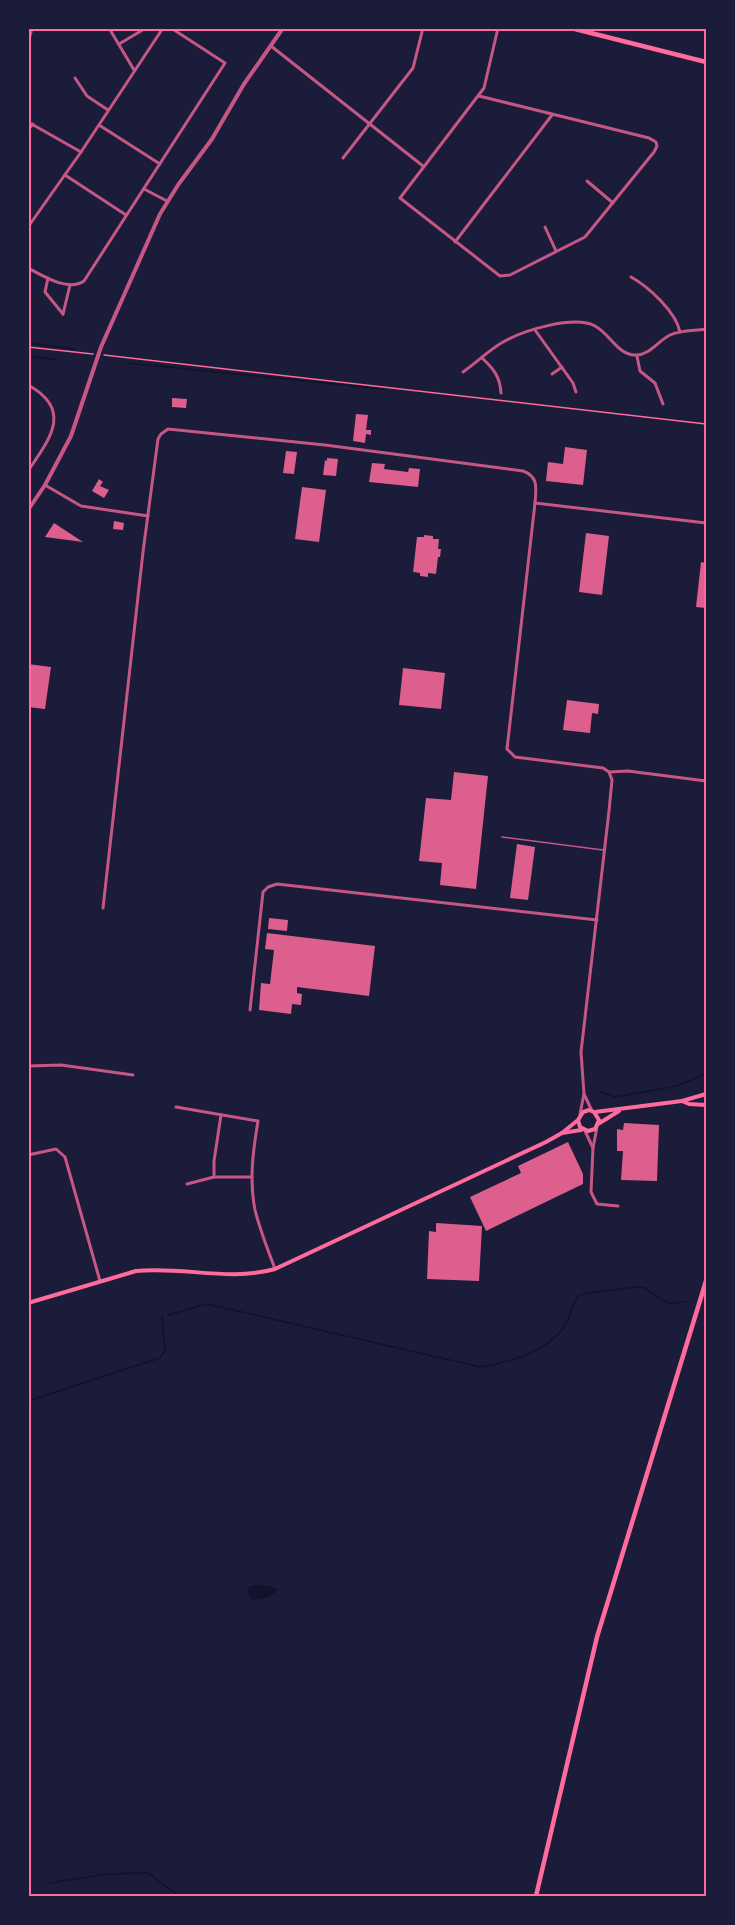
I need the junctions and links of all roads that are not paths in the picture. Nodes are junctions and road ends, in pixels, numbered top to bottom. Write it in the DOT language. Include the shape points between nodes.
graph roads {
  1 [pos="32,28"];
  2 [pos="109,28"];
  3 [pos="146,28"];
  4 [pos="163,28"];
  5 [pos="171,28"];
  6 [pos="283,28"];
  7 [pos="423,28"];
  8 [pos="498,28"];
  9 [pos="571,28"];
  10 [pos="28,43"];
  11 [pos="119,45"];
  12 [pos="271,46"];
  13 [pos="706,62"];
  14 [pos="134,70"];
  15 [pos="75,78"];
  16 [pos="479,96"];
  17 [pos="108,110"];
  18 [pos="552,115"];
  19 [pos="28,122"];
  20 [pos="33,124"];
  21 [pos="368,124"];
  22 [pos="99,125"];
  23 [pos="28,130"];
  24 [pos="81,152"];
  25 [pos="343,158"];
  26 [pos="160,164"];
  27 [pos="423,166"];
  28 [pos="65,175"];
  29 [pos="587,181"];
  30 [pos="144,189"];
  31 [pos="167,201"];
  32 [pos="613,203"];
  33 [pos="127,215"];
  34 [pos="28,227"];
  35 [pos="545,227"];
  36 [pos="455,242"];
  37 [pos="556,251"];
  38 [pos="28,268"];
  39 [pos="631,277"];
  40 [pos="48,278"];
  41 [pos="70,285"];
  42 [pos="705,329"];
  43 [pos="535,330"];
  44 [pos="680,332"];
  45 [pos="706,334"];
  46 [pos="637,356"];
  47 [pos="482,358"];
  48 [pos="562,367"];
  49 [pos="463,372"];
  50 [pos="552,374"];
  51 [pos="28,385"];
  52 [pos="576,392"];
  53 [pos="501,393"];
  54 [pos="663,404"];
  55 [pos="28,471"];
  56 [pos="45,485"];
  57 [pos="535,503"];
  58 [pos="28,510"];
  59 [pos="148,516"];
  60 [pos="706,523"];
  61 [pos="609,772"];
  62 [pos="706,781"];
  63 [pos="502,837"];
  64 [pos="604,850"];
  65 [pos="103,908"];
  66 [pos="597,920"];
  67 [pos="250,1010"];
  68 [pos="28,1066"];
  69 [pos="133,1075"];
  70 [pos="584,1094"];
  71 [pos="706,1094"];
  72 [pos="682,1101"];
  73 [pos="706,1105"];
  74 [pos="176,1107"];
  75 [pos="619,1110"];
  76 [pos="593,1112"];
  77 [pos="580,1114"];
  78 [pos="221,1115"];
  79 [pos="578,1120"];
  80 [pos="598,1125"];
  81 [pos="584,1130"];
  82 [pos="561,1133"];
  83 [pos="593,1148"];
  84 [pos="28,1155"];
  85 [pos="214,1177"];
  86 [pos="252,1177"];
  87 [pos="187,1184"];
  88 [pos="618,1206"];
  89 [pos="275,1269"];
  90 [pos="100,1281"];
  91 [pos="706,1281"];
  92 [pos="28,1303"];
  93 [pos="536,1896"];
  1 -- 10 [label="street"];
  2 -- 11 [label="street"];
  3 -- 11 [label="street"];
  4 -- 14 [label="street"];
  5 -- 26 [label="street" via="225,63"];
  6 -- 12 [label="street"];
  7 -- 21 [label="street" via="413,68"];
  8 -- 16 [label="street"];
  9 -- 13 [label="main road"];
  11 -- 14 [label="street"];
  12 -- 21 [label="street"];
  12 -- 31 [label="street"];
  14 -- 17 [label="street"];
  15 -- 17 [label="street" via="87,96"];
  16 -- 18 [label="street"];
  16 -- 27 [label="street"];
  17 -- 22 [label="street"];
  18 -- 32 [label="street" via="649,138 657,144"];
  18 -- 36 [label="street"];
  19 -- 20 [label="street"];
  20 -- 23 [label="street"];
  20 -- 24 [label="street"];
  21 -- 25 [label="street"];
  21 -- 27 [label="street"];
  22 -- 24 [label="street"];
  22 -- 26 [label="street"];
  24 -- 28 [label="street"];
  26 -- 30 [label="street"];
  27 -- 36 [label="street" via="400,198"];
  28 -- 33 [label="street"];
  28 -- 34 [label="street"];
  29 -- 32 [label="street"];
  30 -- 31 [label="street"];
  30 -- 33 [label="street"];
  31 -- 56 [label="street" via="101,347 71,436"];
  32 -- 37 [label="street" via="585,237"];
  33 -- 41 [label="street" via="84,281"];
  35 -- 37 [label="street"];
  36 -- 37 [label="street" via="500,276 510,275"];
  38 -- 40 [label="street"];
  39 -- 44 [label="street" via="661,301 677,321"];
  40 -- 41 [label="street"];
  40 -- 41 [label="street" via="45,292 63,314"];
  42 -- 44 [label="street"];
  42 -- 45 [label="street"];
  43 -- 46 [label="street" via="558,323 587,323 608,335 627,354"];
  43 -- 47 [label="street" via="503,342"];
  43 -- 48 [label="street"];
  44 -- 46 [label="street"];
  46 -- 54 [label="street" via="640,370 655,383"];
  47 -- 49 [label="street"];
  47 -- 53 [label="street" via="494,368"];
  48 -- 50 [label="street"];
  48 -- 52 [label="street"];
  51 -- 55 [label="street" via="45,397 55,422 52,434"];
  56 -- 58 [label="street"];
  56 -- 59 [label="street" via="81,506"];
  57 -- 59 [label="street" via="536,482 523,471 168,429 158,439"];
  57 -- 60 [label="street"];
  57 -- 61 [label="street" via="507,749 515,758 603,768"];
  59 -- 65 [label="street"];
  61 -- 62 [label="street"];
  61 -- 64 [label="street" via="612,780"];
  63 -- 64 [label="lane"];
  64 -- 66 [label="street"];
  66 -- 67 [label="street" via="277,884 263,892"];
  66 -- 70 [label="street" via="581,1052"];
  68 -- 69 [label="street" via="61,1065"];
  70 -- 76 [label="street"];
  70 -- 77 [label="street"];
  71 -- 72 [label="main road"];
  72 -- 73 [label="main road"];
  72 -- 75 [label="main road"];
  74 -- 78 [label="street"];
  75 -- 76 [label="main road"];
  75 -- 80 [label="main road"];
  76 -- 77 [label="main road"];
  76 -- 80 [label="main road"];
  77 -- 79 [label="main road"];
  78 -- 85 [label="street"];
  78 -- 86 [label="street" via="258,1121"];
  79 -- 81 [label="main road"];
  79 -- 82 [label="main road"];
  80 -- 81 [label="main road" via="592,1131"];
  80 -- 83 [label="street"];
  81 -- 82 [label="main road"];
  81 -- 83 [label="street"];
  82 -- 89 [label="main road"];
  83 -- 88 [label="street" via="591,1196 597,1204"];
  84 -- 90 [label="street" via="56,1149 65,1157"];
  85 -- 86 [label="street"];
  85 -- 87 [label="street"];
  86 -- 89 [label="street" via="255,1209"];
  89 -- 90 [label="main road" via="239,1275 154,1269"];
  90 -- 92 [label="main road"];
  91 -- 93 [label="main road" via="597,1637"];
}
